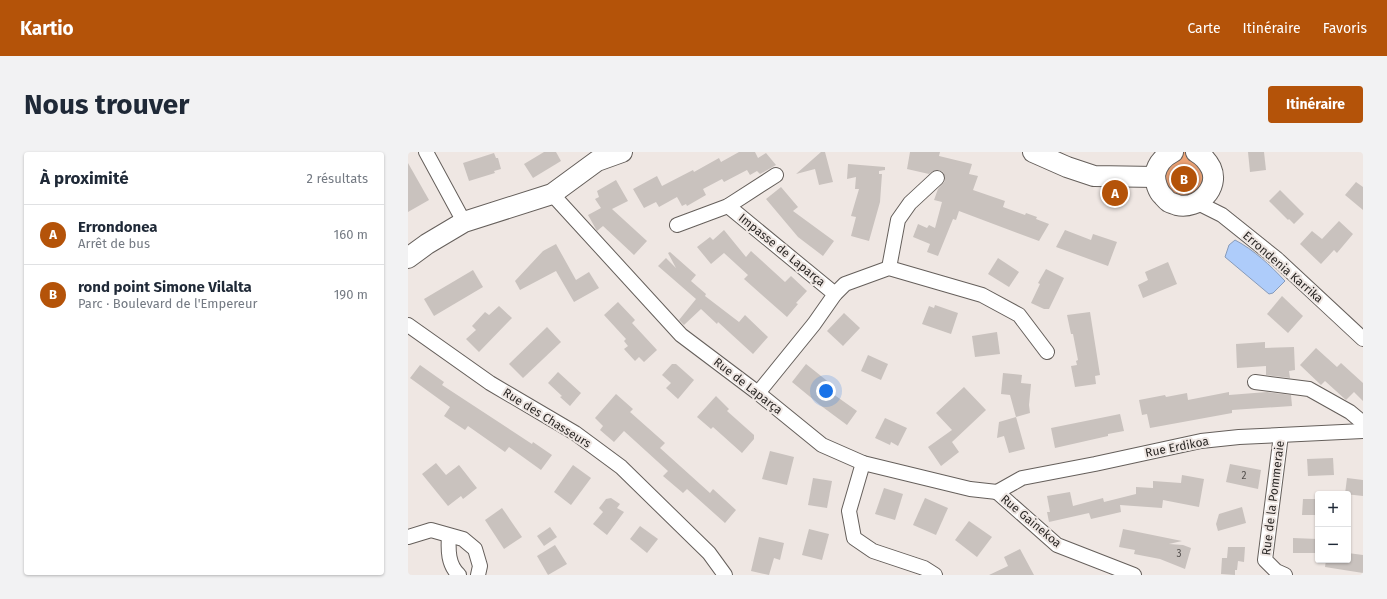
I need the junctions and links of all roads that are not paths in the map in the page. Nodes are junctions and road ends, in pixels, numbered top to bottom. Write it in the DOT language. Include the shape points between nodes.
graph roads {
  1 [pos="426,152"];
  2 [pos="622,152"];
  3 [pos="1033,152"];
  4 [pos="1173,152"];
  5 [pos="1196,152"];
  6 [pos="776,175"];
  7 [pos="1155,177"];
  8 [pos="937,178"];
  9 [pos="552,194"];
  10 [pos="1198,202"];
  11 [pos="728,206"];
  12 [pos="464,222"];
  13 [pos="677,225"];
  14 [pos="408,258"];
  15 [pos="889,268"];
  16 [pos="835,294"];
  17 [pos="408,324"];
  18 [pos="1363,339"];
  19 [pos="1047,352"];
  20 [pos="1255,382"];
  21 [pos="758,393"];
  22 [pos="1363,423"];
  23 [pos="1363,431"];
  24 [pos="1281,435"];
  25 [pos="863,463"];
  26 [pos="996,492"];
  27 [pos="449,536"];
  28 [pos="408,537"];
  29 [pos="459,575"];
  30 [pos="478,575"];
  31 [pos="725,575"];
  32 [pos="935,575"];
  33 [pos="1134,575"];
  34 [pos="1285,575"];
  1 -- 12 [label="street"];
  2 -- 9 [label="main road" via="597,161"];
  3 -- 7 [label="main road" via="1094,176"];
  4 -- 7 [label="main road" via="1166,155 1158,165"];
  5 -- 10 [label="main road" via="1205,158 1211,169 1212,182 1208,194"];
  6 -- 11 [label="street"];
  7 -- 10 [label="main road" via="1159,192 1169,202 1184,206"];
  8 -- 15 [label="street" via="910,204 898,220"];
  9 -- 12 [label="main road"];
  9 -- 21 [label="street, Rue de Laparça" via="681,335"];
  10 -- 18 [label="street, Errondenia Karrika" via="1222,215 1277,259"];
  11 -- 13 [label="street"];
  11 -- 16 [label="street, Impasse de Laparça"];
  12 -- 14 [label="main road"];
  15 -- 16 [label="street, Impasse de Laparça" via="845,284"];
  15 -- 19 [label="street" via="982,295 1019,315"];
  16 -- 21 [label="street, Impasse de Laparça"];
  17 -- 31 [label="street, Rue des Chasseurs" via="490,383 575,433 622,468 709,553"];
  20 -- 22 [label="street" via="1309,389 1350,412"];
  21 -- 25 [label="street, Rue de Laparça" via="822,445"];
  23 -- 24 [label="street, Rue Erdikoa"];
  24 -- 26 [label="street, Rue Erdikoa" via="1201,441 1022,478"];
  24 -- 34 [label="street, Rue de la Pommeraie" via="1265,560 1276,572"];
  25 -- 26 [label="street, Rue de Laparça" via="970,490"];
  25 -- 32 [label="street" via="849,510 854,538 873,551 924,568"];
  26 -- 33 [label="street, Rue Gainekoa" via="1058,545"];
  27 -- 28 [label="street" via="431,530"];
  27 -- 29 [label="street" via="448,552 453,570"];
  27 -- 30 [label="street" via="462,539 475,549 480,566"];
}
